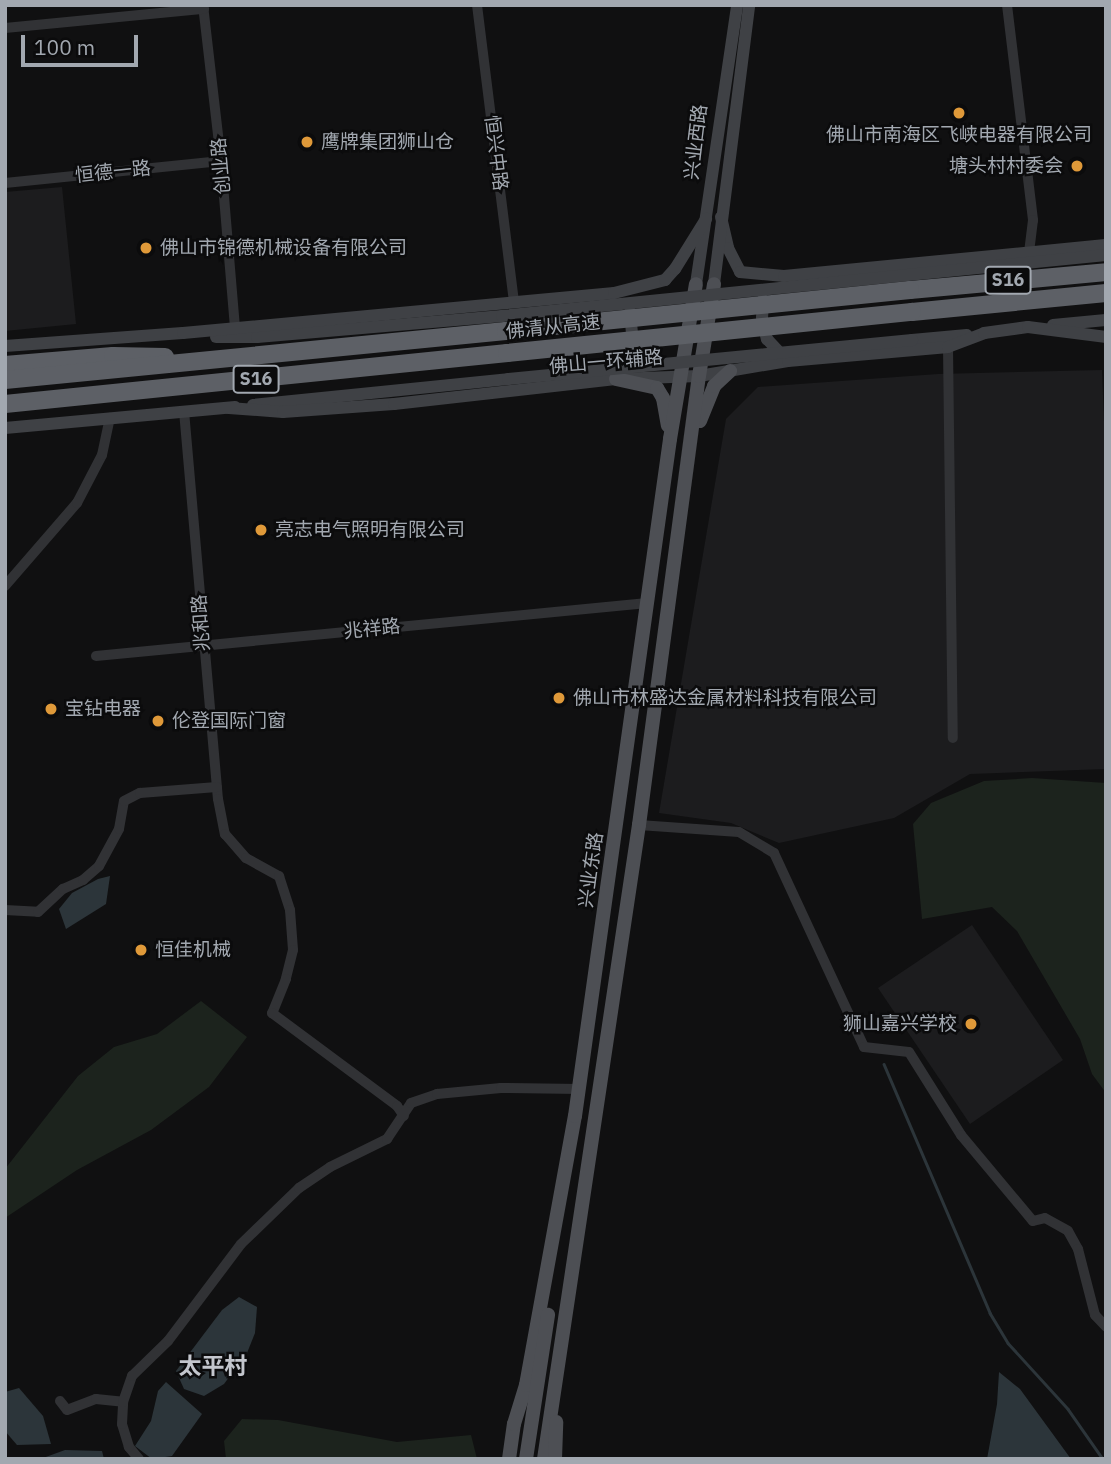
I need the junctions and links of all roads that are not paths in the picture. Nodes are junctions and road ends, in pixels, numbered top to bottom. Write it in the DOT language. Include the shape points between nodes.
graph roads {
  1 [pos="477,5"];
  2 [pos="737,5"];
  3 [pos="749,5"];
  4 [pos="1007,5"];
  5 [pos="203,7"];
  6 [pos="5,28"];
  7 [pos="220,161"];
  8 [pos="5,183"];
  9 [pos="721,217"];
  10 [pos="706,219"];
  11 [pos="1106,245"];
  12 [pos="1029,253"];
  13 [pos="1106,255"];
  14 [pos="1106,272"];
  15 [pos="784,276"];
  16 [pos="696,284"];
  17 [pos="714,284"];
  18 [pos="614,293"];
  19 [pos="1106,293"];
  20 [pos="514,300"];
  21 [pos="1106,320"];
  22 [pos="504,323"];
  23 [pos="1028,327"];
  24 [pos="234,328"];
  25 [pos="984,333"];
  26 [pos="183,334"];
  27 [pos="1106,337"];
  28 [pos="5,346"];
  29 [pos="948,347"];
  30 [pos="249,357"];
  31 [pos="788,361"];
  32 [pos="5,365"];
  33 [pos="730,372"];
  34 [pos="683,375"];
  35 [pos="699,376"];
  36 [pos="615,379"];
  37 [pos="5,380"];
  38 [pos="5,404"];
  39 [pos="229,408"];
  40 [pos="184,411"];
  41 [pos="110,418"];
  42 [pos="5,428"];
  43 [pos="670,439"];
  44 [pos="689,452"];
  45 [pos="5,586"];
  46 [pos="647,603"];
  47 [pos="202,646"];
  48 [pos="96,656"];
  49 [pos="953,738"];
  50 [pos="217,787"];
  51 [pos="639,825"];
  52 [pos="5,910"];
  53 [pos="579,1089"];
  54 [pos="404,1116"];
  55 [pos="575,1116"];
  56 [pos="1106,1327"];
  57 [pos="554,1396"];
  58 [pos="60,1401"];
  59 [pos="123,1402"];
  60 [pos="139,1459"];
  61 [pos="509,1459"];
  62 [pos="526,1459"];
  63 [pos="544,1459"];
  64 [pos="555,1459"];
  1 -- 20 [label="street, 恒兴中路"];
  2 -- 10 [label="main road, 兴业西路"];
  3 -- 9 [label="main road, 兴业西路"];
  4 -- 12 [label="street" via="1033,220"];
  5 -- 6 [label="street"];
  5 -- 7 [label="street, 创业路"];
  7 -- 8 [label="street, 恒德一路"];
  7 -- 24 [label="street, 创业路"];
  9 -- 15 [label="main road" via="728,248 740,272"];
  9 -- 17 [label="main road, 兴业西路"];
  10 -- 16 [label="main road, 兴业西路"];
  10 -- 18 [label="main road" via="665,280"];
  11 -- 12 [label="main road"];
  12 -- 15 [label="main road"];
  13 -- 22 [label="main road, bridge"];
  14 -- 22 [label="highway, 佛清从高速 / S16, bridge"];
  15 -- 31 [label="main road" via="766,293 761,311 767,339"];
  16 -- 34 [label="main road, 兴业东路"];
  17 -- 35 [label="main road, 兴业东路"];
  18 -- 20 [label="main road"];
  18 -- 36 [label="main road" via="628,308 635,349 632,360"];
  19 -- 38 [label="highway, 佛清从高速 / S16, bridge"];
  20 -- 24 [label="main road"];
  21 -- 23 [label="main road"];
  22 -- 26 [label="main road" via="257,337"];
  22 -- 30 [label="highway, 佛清从高速 / S16"];
  23 -- 25 [label="main road, 佛山一环辅路"];
  23 -- 27 [label="main road, 佛山一环辅路"];
  24 -- 26 [label="main road"];
  25 -- 29 [label="main road, 佛山一环辅路"];
  25 -- 39 [label="main road, 佛山一环辅路, bridge"];
  26 -- 28 [label="main road"];
  29 -- 31 [label="main road, 佛山一环辅路"];
  29 -- 49 [label="street"];
  30 -- 32 [label="highway" via="113,356"];
  30 -- 37 [label="highway, 佛清从高速 / S16"];
  31 -- 33 [label="main road, 佛山一环辅路"];
  33 -- 35 [label="main road, 佛山一环辅路"];
  33 -- 44 [label="main road" via="711,393"];
  34 -- 35 [label="main road, 佛山一环辅路"];
  34 -- 36 [label="main road, 佛山一环辅路"];
  34 -- 43 [label="main road, 兴业东路"];
  35 -- 44 [label="main road, 兴业东路"];
  36 -- 39 [label="main road, 佛山一环辅路" via="394,404 283,412"];
  36 -- 43 [label="main road" via="657,388 666,408"];
  39 -- 40 [label="main road, 佛山一环辅路"];
  40 -- 41 [label="main road, 佛山一环辅路"];
  40 -- 47 [label="street, 兆和路"];
  41 -- 42 [label="main road, 佛山一环辅路"];
  41 -- 45 [label="street" via="102,455 77,503"];
  43 -- 46 [label="main road, 兴业东路"];
  44 -- 51 [label="main road, 兴业东路"];
  46 -- 47 [label="street, 兆祥路"];
  46 -- 53 [label="main road, 兴业东路"];
  47 -- 48 [label="street, 兆祥路"];
  47 -- 50 [label="street, 兆和路"];
  50 -- 52 [label="street" via="139,793 124,802 119,829 99,866 83,880 63,889 38,912"];
  50 -- 54 [label="street, 兆和路" via="225,834 246,858 279,876 290,910 293,950 272,1013 397,1106"];
  51 -- 56 [label="street" via="739,832 774,853 864,1047 909,1052 961,1135 1033,1221 1045,1218 1068,1231 1079,1249 1095,1315"];
  51 -- 57 [label="main road, 兴业东路"];
  53 -- 54 [label="street" via="501,1088 437,1094 411,1103"];
  53 -- 55 [label="main road, 兴业东路"];
  54 -- 59 [label="street" via="387,1139 299,1188 241,1244 167,1341 132,1376"];
  55 -- 61 [label="main road, 兴业东路"];
  55 -- 62 [label="main road"];
  57 -- 63 [label="main road, 兴业东路"];
  57 -- 64 [label="main road"];
  58 -- 59 [label="street" via="67,1410 96,1399"];
  59 -- 60 [label="street" via="122,1424 129,1447"];
}
